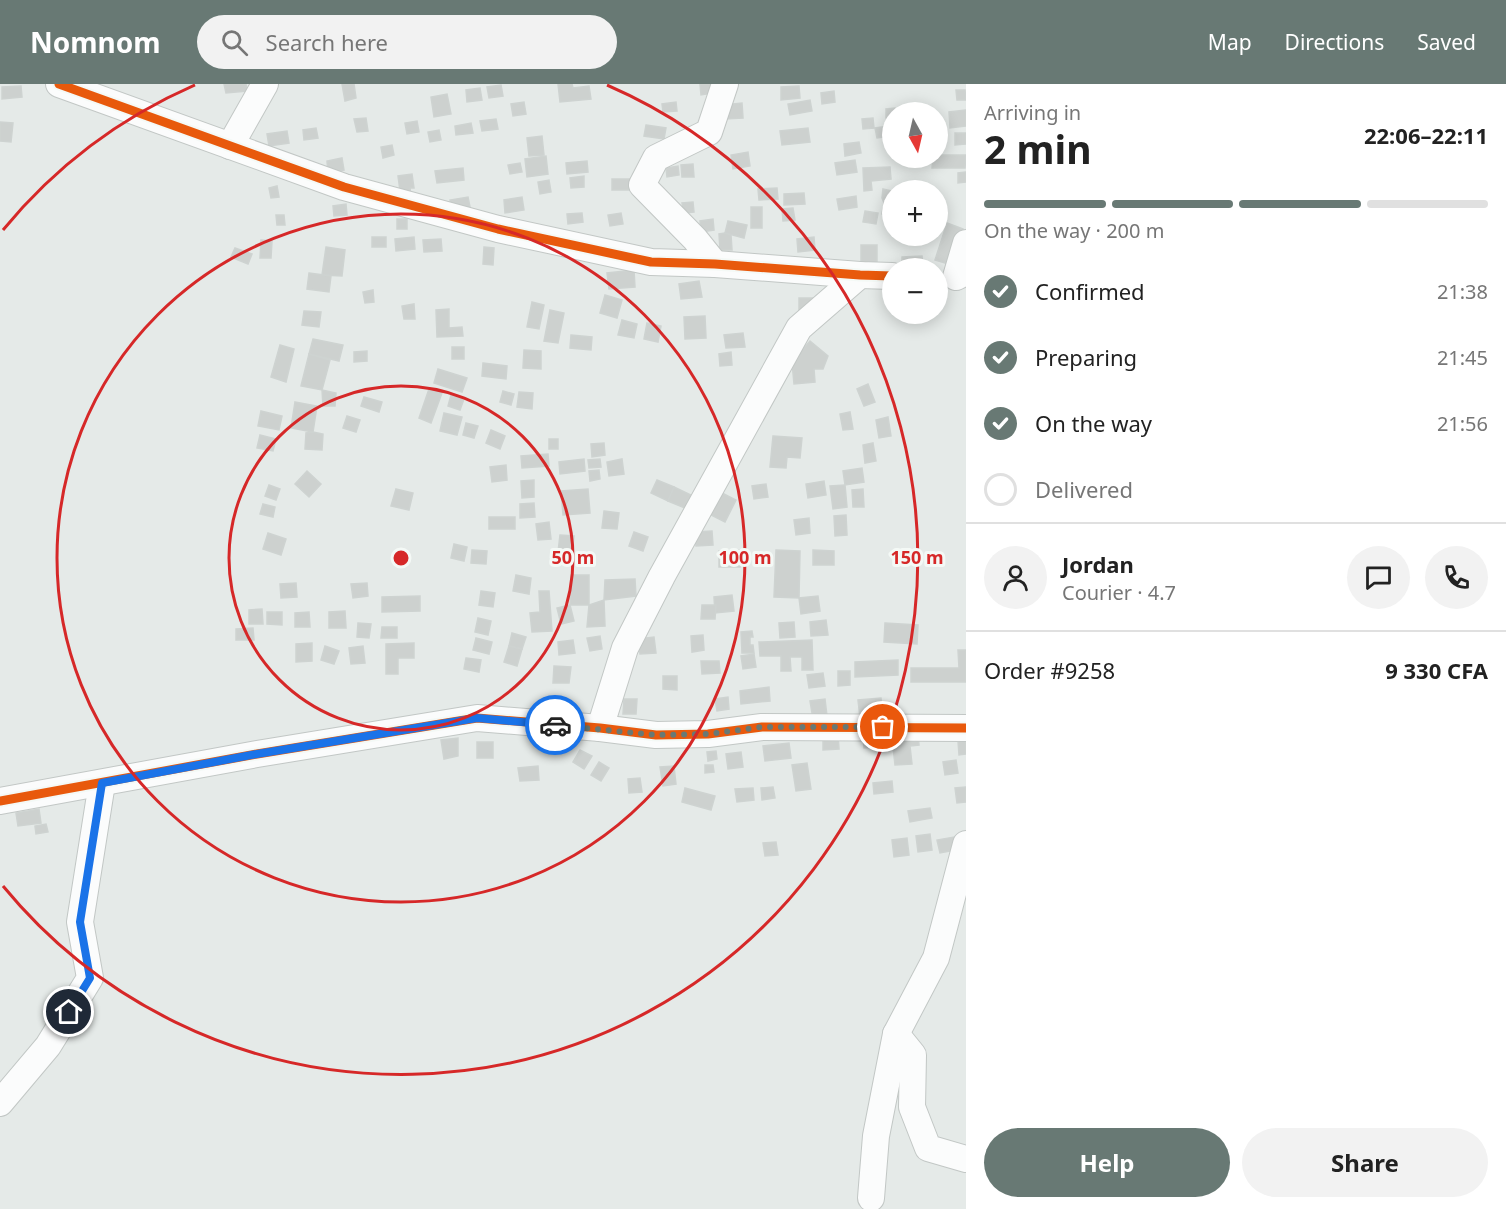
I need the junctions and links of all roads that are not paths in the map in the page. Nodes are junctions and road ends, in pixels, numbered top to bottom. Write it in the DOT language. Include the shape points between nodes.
graph roads {
  1 [pos="59,84"];
  2 [pos="265,84"];
  3 [pos="725,84"];
  4 [pos="230,146"];
  5 [pos="966,243"];
  6 [pos="715,264"];
  7 [pos="860,275"];
  8 [pos="882,276"];
  9 [pos="956,277"];
  10 [pos="600,728"];
  11 [pos="966,728"];
  12 [pos="102,783"];
  13 [pos="0,801"];
  14 [pos="966,844"];
  15 [pos="896,1034"];
  16 [pos="0,1103"];
  17 [pos="966,1159"];
  18 [pos="872,1205"];
  1 -- 4 [label="street"];
  2 -- 4 [label="street"];
  3 -- 6 [label="street" via="709,132 656,159 642,185"];
  4 -- 6 [label="street" via="344,187 498,229 651,262"];
  5 -- 9 [label="street"];
  6 -- 7 [label="street"];
  7 -- 8 [label="street"];
  7 -- 10 [label="street" via="799,328 625,648"];
  10 -- 11 [label="street" via="656,735 762,727"];
  10 -- 12 [label="street" via="477,718"];
  12 -- 13 [label="street"];
  12 -- 16 [label="street" via="80,922 90,978 48,1046"];
  14 -- 15 [label="street" via="936,958"];
  15 -- 17 [label="street" via="913,1055 912,1107 928,1148"];
  15 -- 18 [label="street" via="876,1136"];
}
